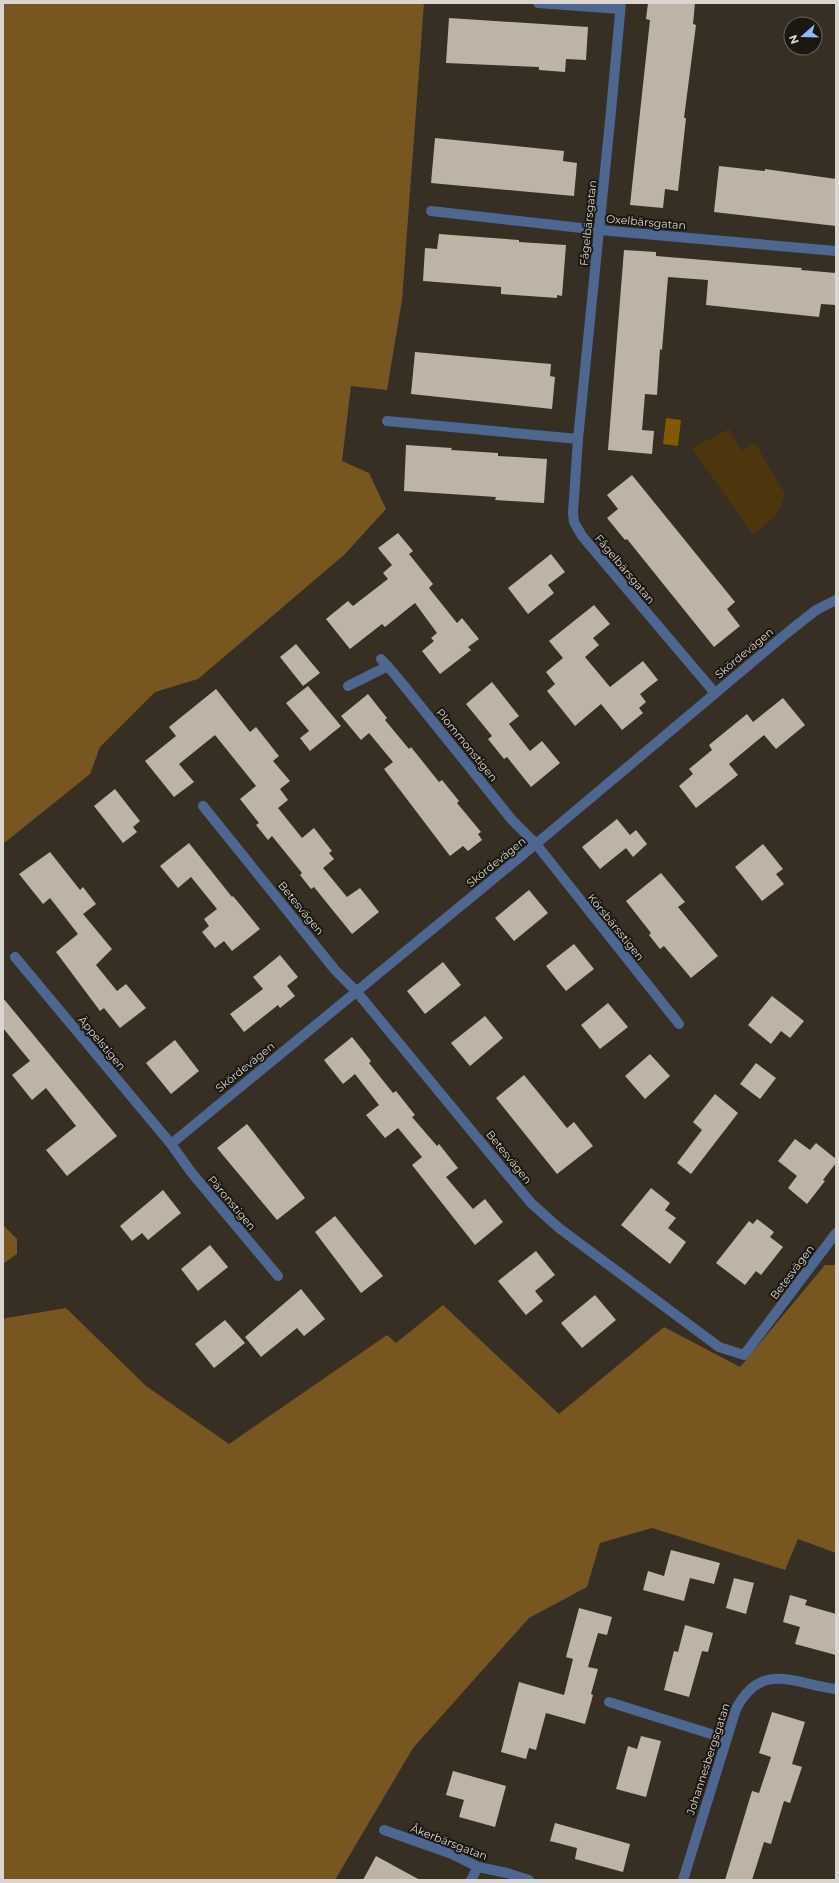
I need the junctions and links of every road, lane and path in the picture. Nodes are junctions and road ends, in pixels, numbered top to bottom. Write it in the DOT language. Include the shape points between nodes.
graph roads {
  1 [pos="538,3"];
  2 [pos="620,6"];
  3 [pos="431,211"];
  4 [pos="599,230"];
  5 [pos="836,251"];
  6 [pos="387,421"];
  7 [pos="578,439"];
  8 [pos="836,600"];
  9 [pos="348,686"];
  10 [pos="715,693"];
  11 [pos="203,806"];
  12 [pos="536,844"];
  13 [pos="14,957"];
  14 [pos="356,991"];
  15 [pos="679,1024"];
  16 [pos="171,1144"];
  17 [pos="836,1233"];
  18 [pos="278,1276"];
  19 [pos="836,1689"];
  20 [pos="609,1702"];
  21 [pos="727,1739"];
  22 [pos="384,1830"];
  23 [pos="478,1867"];
  24 [pos="471,1880"];
  25 [pos="529,1880"];
  26 [pos="683,1880"];
  1 -- 2 [label="street, Fågelbärsgatan"];
  2 -- 4 [label="street, Fågelbärsgatan"];
  3 -- 4 [label="street, Oxelbärsgatan"];
  4 -- 5 [label="street, Oxelbärsgatan"];
  4 -- 7 [label="street, Fågelbärsgatan"];
  6 -- 7 [label="street"];
  7 -- 10 [label="street, Fågelbärsgatan" via="574,522 582,536"];
  8 -- 10 [label="street, Skördevägen" via="816,610"];
  9 -- 12 [label="street, Plommonstigen" via="384,663 512,820"];
  10 -- 12 [label="street, Skördevägen"];
  11 -- 14 [label="street, Betesvägen" via="335,970"];
  12 -- 14 [label="street, Skördevägen"];
  12 -- 15 [label="street, Körsbärsstigen"];
  13 -- 16 [label="street, Äppelstigen"];
  14 -- 16 [label="street, Skördevägen"];
  14 -- 17 [label="street, Betesvägen" via="531,1203 559,1228 719,1347 744,1355"];
  16 -- 18 [label="street, Päronstigen" via="191,1172"];
  19 -- 21 [label="street, Johannesbergsgatan" via="788,1679 769,1679 754,1685 743,1695 736,1709"];
  20 -- 21 [label="street"];
  21 -- 26 [label="street, Johannesbergsgatan"];
  22 -- 23 [label="street, Åkerbärsgatan" via="452,1854"];
  23 -- 24 [label="street"];
  23 -- 25 [label="street, Åkerbärsgatan"];
}
